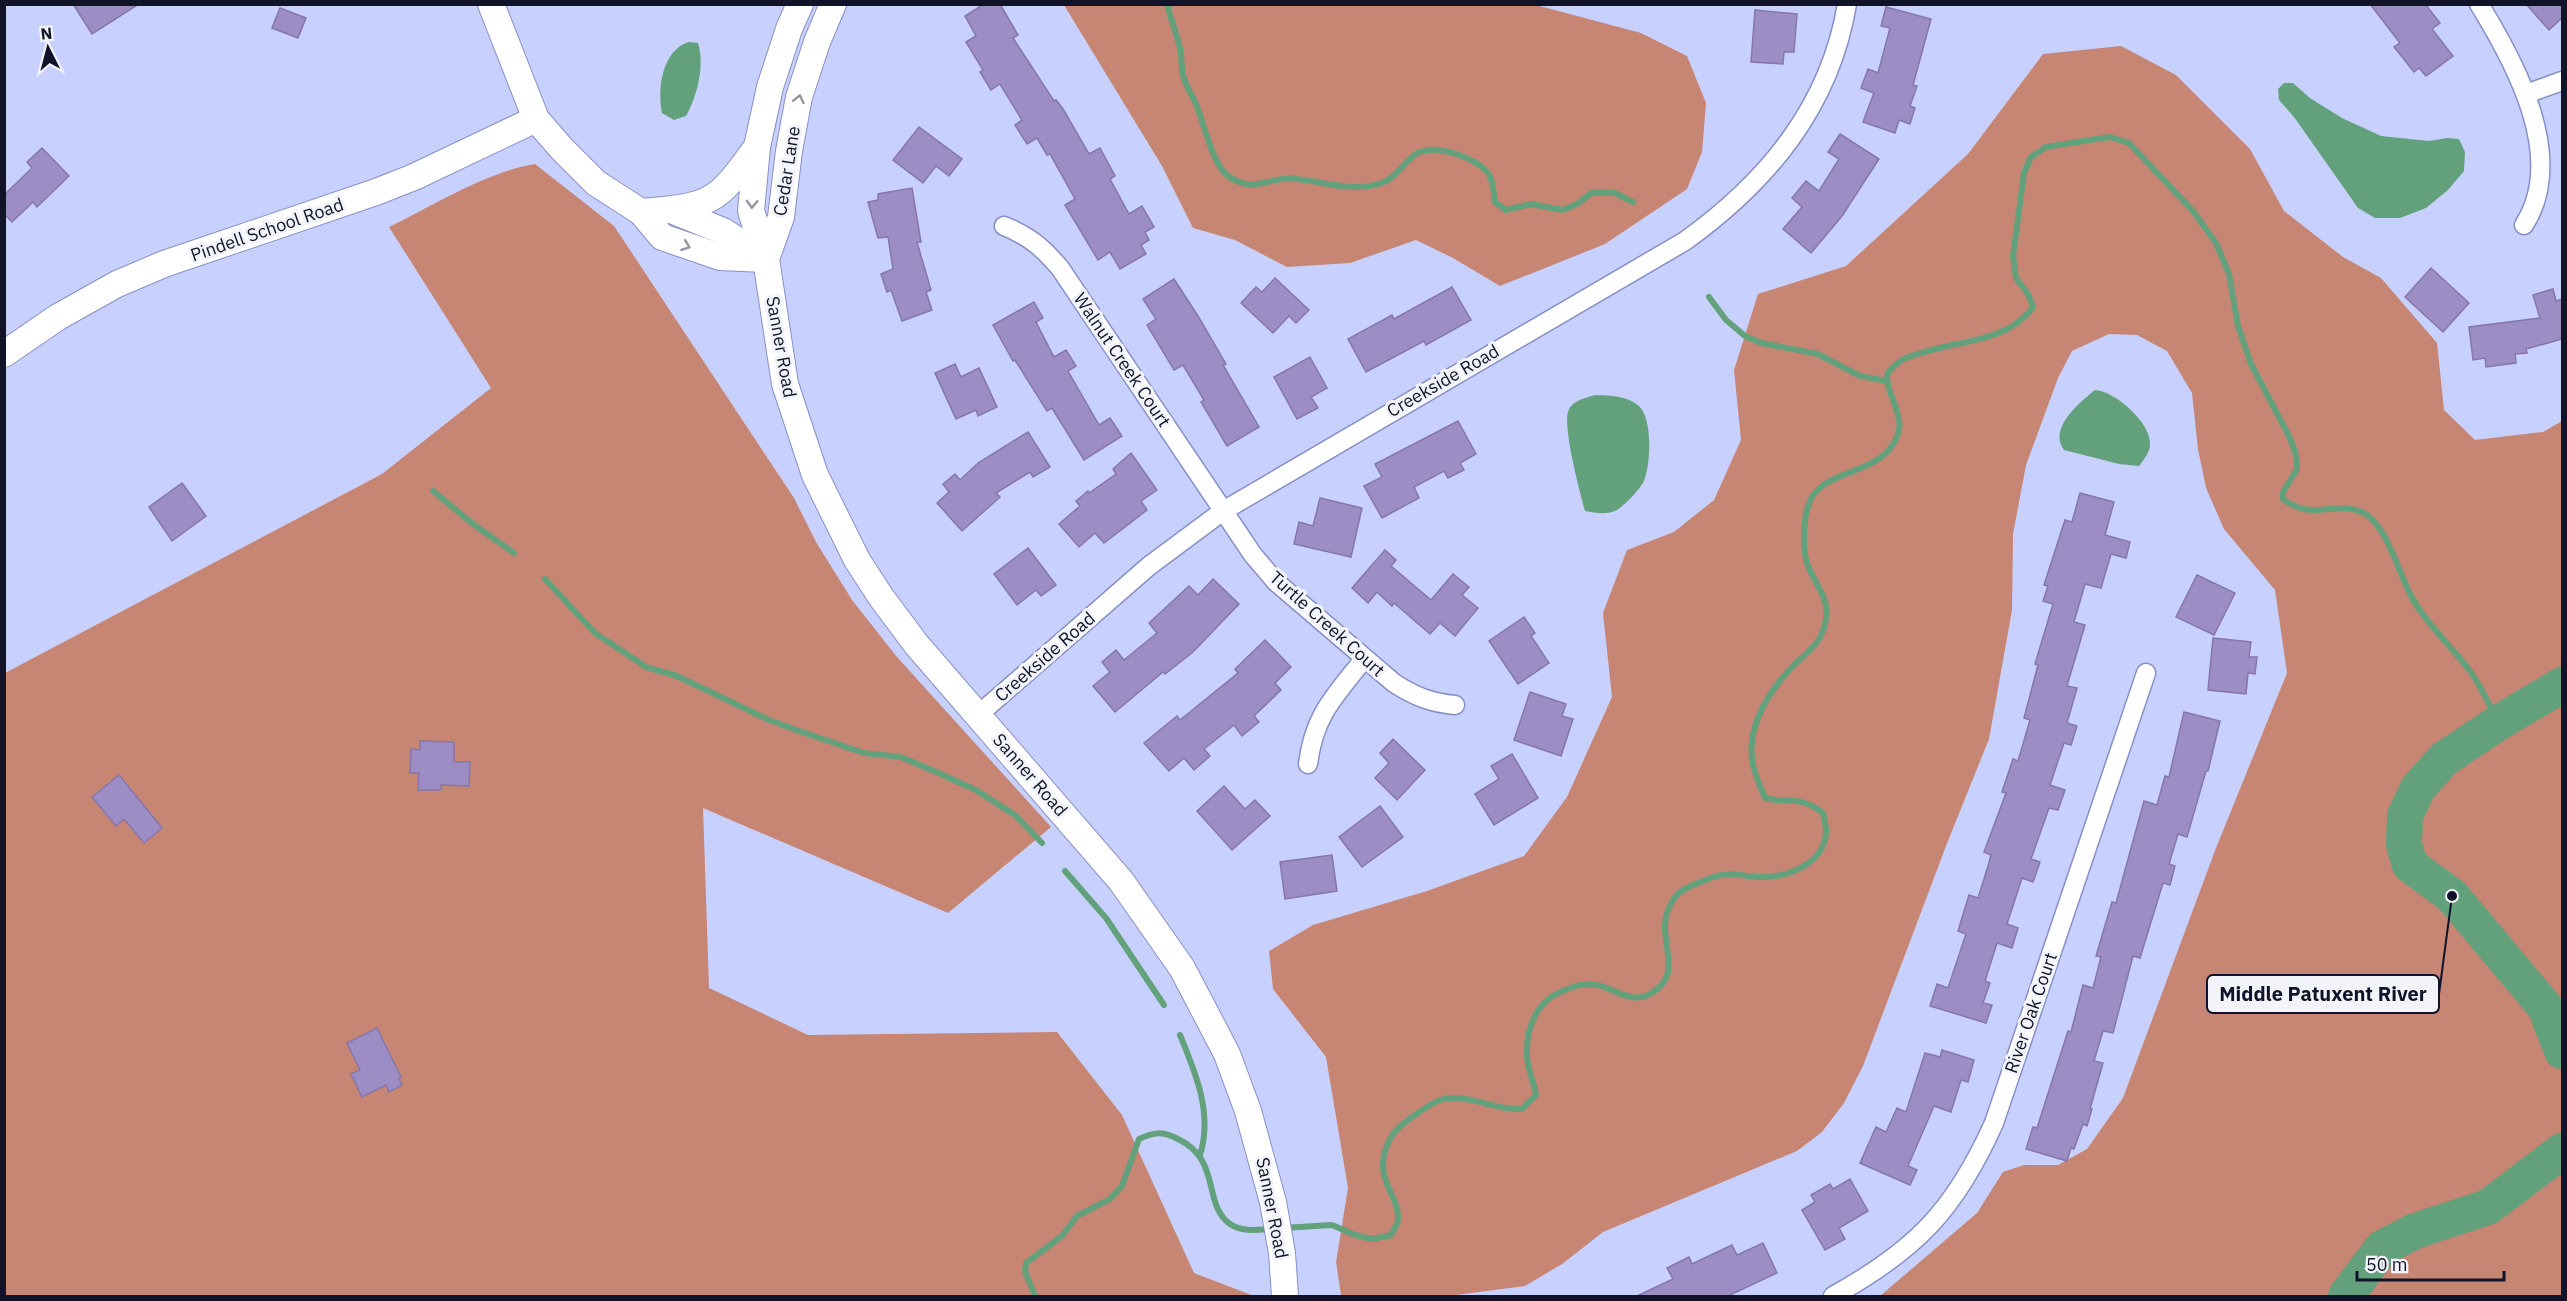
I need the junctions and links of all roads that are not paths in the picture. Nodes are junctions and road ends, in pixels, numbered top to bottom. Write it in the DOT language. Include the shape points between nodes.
graph roads {
  1 [pos="491,4"];
  2 [pos="800,4"];
  3 [pos="832,4"];
  4 [pos="1847,4"];
  5 [pos="2479,4"];
  6 [pos="2562,81"];
  7 [pos="2526,94"];
  8 [pos="536,119"];
  9 [pos="757,147"];
  10 [pos="669,209"];
  11 [pos="641,212"];
  12 [pos="2524,225"];
  13 [pos="1004,226"];
  14 [pos="766,259"];
  15 [pos="4,354"];
  16 [pos="1223,511"];
  17 [pos="1364,659"];
  18 [pos="2146,673"];
  19 [pos="1455,705"];
  20 [pos="978,715"];
  21 [pos="1308,764"];
  22 [pos="1285,1296"];
  23 [pos="1833,1296"];
  1 -- 8 [label="main road"];
  2 -- 9 [label="main road, Cedar Lane" via="770,87"];
  14 -- 3 [label="main road, Cedar Lane, one-way" via="781,217 799,97"];
  4 -- 16 [label="street, Creekside Road" via="1828,71 1805,117 1781,154 1722,215 1685,241"];
  5 -- 7 [label="street"];
  6 -- 7 [label="street"];
  7 -- 12 [label="street" via="2542,160 2535,208"];
  8 -- 11 [label="main road" via="596,183"];
  8 -- 15 [label="main road, Pindell School Road" via="376,192 164,264 117,284 58,317"];
  9 -- 10 [label="main road" via="723,189 708,200"];
  9 -- 14 [label="main road, Cedar Lane, one-way" via="751,211"];
  10 -- 11 [label="main road"];
  10 -- 14 [label="main road" via="723,231"];
  11 -- 14 [label="main road, one-way" via="662,237 692,249 720,257"];
  13 -- 16 [label="street, Walnut Creek Court" via="1026,235 1060,268"];
  14 -- 20 [label="main road, Sanner Road" via="785,384 815,475 857,560 881,597"];
  16 -- 17 [label="street, Turtle Creek Court" via="1276,582"];
  16 -- 20 [label="street, Creekside Road" via="1149,566"];
  17 -- 19 [label="street, Turtle Creek Court" via="1415,696"];
  17 -- 21 [label="street" via="1316,726"];
  18 -- 23 [label="street, River Oak Court" via="1998,1112 1976,1164 1956,1196 1905,1250"];
  20 -- 22 [label="main road, Sanner Road" via="1121,881 1182,968 1227,1054 1248,1111 1274,1202"];
}
